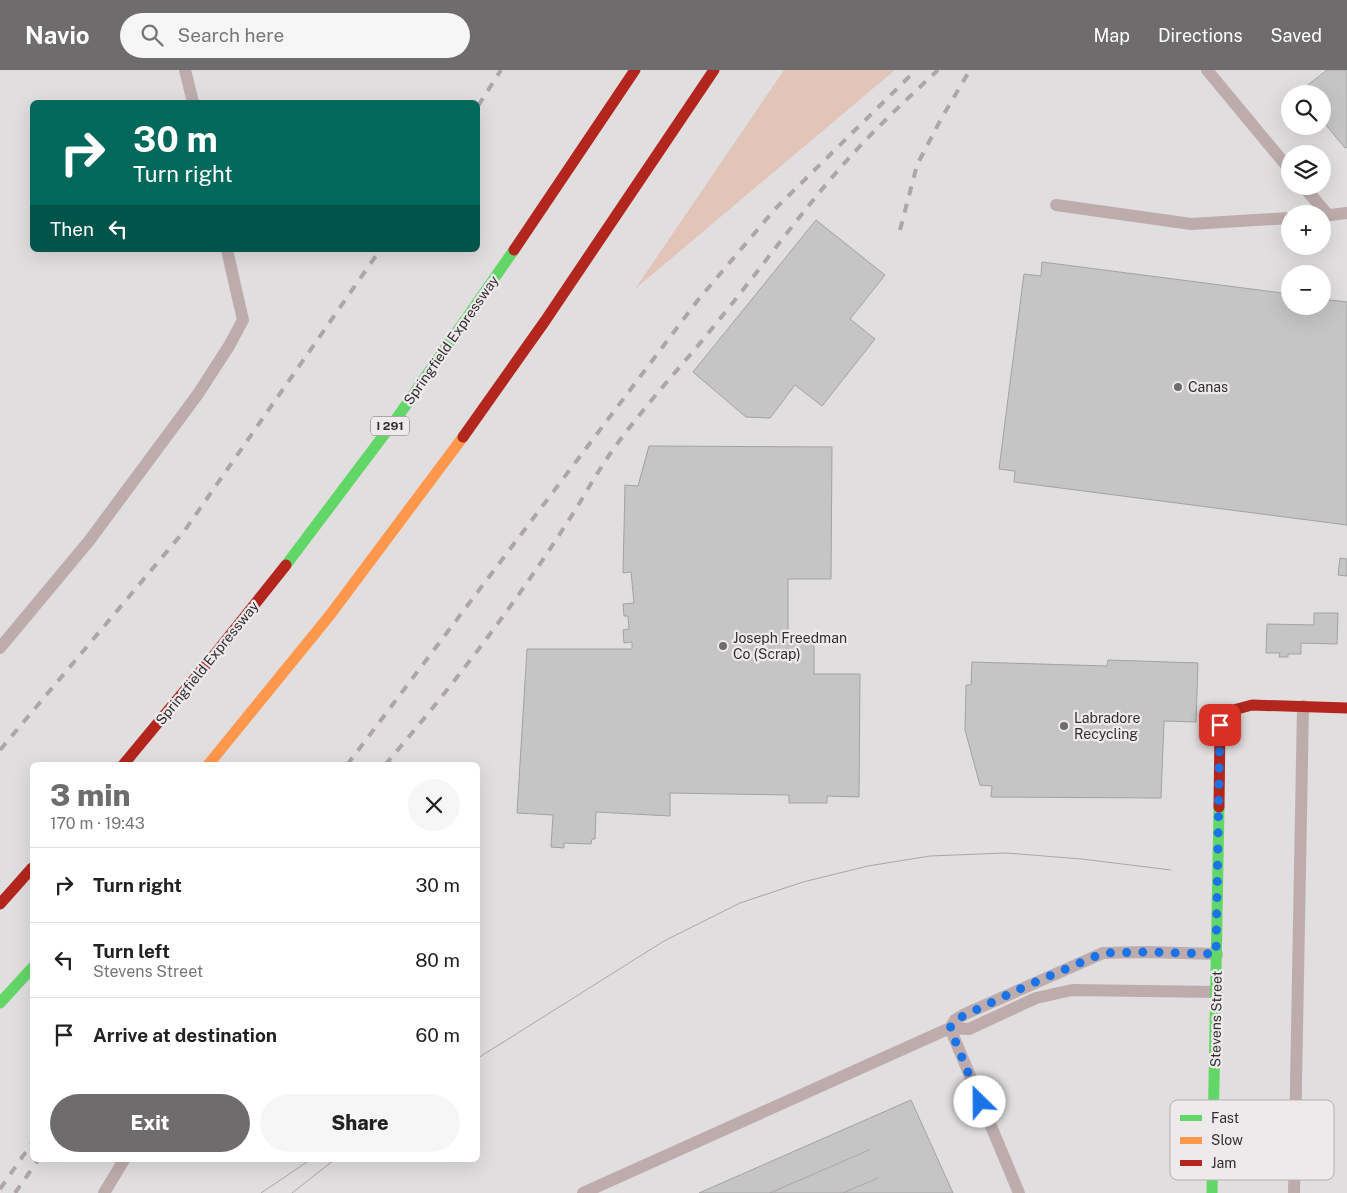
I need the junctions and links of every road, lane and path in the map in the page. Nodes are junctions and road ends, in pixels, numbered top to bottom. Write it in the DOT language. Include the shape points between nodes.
graph roads {
  1 [pos="185,70"];
  2 [pos="635,70"];
  3 [pos="714,70"];
  4 [pos="1206,70"];
  5 [pos="192,100"];
  6 [pos="1281,159"];
  7 [pos="1056,205"];
  8 [pos="1347,213"];
  9 [pos="1331,215"];
  10 [pos="1281,219"];
  11 [pos="227,252"];
  12 [pos="0,648"];
  13 [pos="1303,706"];
  14 [pos="1347,708"];
  15 [pos="125,762"];
  16 [pos="210,762"];
  17 [pos="30,870"];
  18 [pos="0,904"];
  19 [pos="1216,954"];
  20 [pos="30,970"];
  21 [pos="1217,992"];
  22 [pos="0,1004"];
  23 [pos="950,1028"];
  24 [pos="1214,1100"];
  25 [pos="1296,1100"];
  26 [pos="123,1162"];
  27 [pos="1212,1180"];
  28 [pos="1294,1180"];
  29 [pos="104,1193"];
  30 [pos="583,1193"];
  31 [pos="1019,1193"];
  32 [pos="1212,1193"];
  33 [pos="1294,1193"];
  1 -- 5 [label="lane"];
  2 -- 15 [label="main road, Springfield Expressway / I 291" via="368,457 242,620"];
  3 -- 16 [label="main road" via="454,450 317,632"];
  4 -- 6 [label="lane"];
  7 -- 10 [label="lane" via="1190,224"];
  8 -- 9 [label="lane"];
  11 -- 12 [label="lane" via="243,320 229,346 198,394 89,541"];
  13 -- 14 [label="main road"];
  13 -- 19 [label="main road, Stevens Street" via="1252,705 1226,712 1220,725"];
  13 -- 25 [label="lane"];
  17 -- 18 [label="main road"];
  19 -- 21 [label="main road, Stevens Street"];
  19 -- 23 [label="lane" via="1103,953 965,1014"];
  20 -- 22 [label="main road"];
  21 -- 23 [label="lane" via="1072,990 1036,998 969,1029"];
  21 -- 24 [label="main road, Stevens Street"];
  23 -- 30 [label="lane"];
  23 -- 31 [label="lane"];
  26 -- 29 [label="lane"];
  27 -- 32 [label="main road, Stevens Street"];
  28 -- 33 [label="lane"];
}
